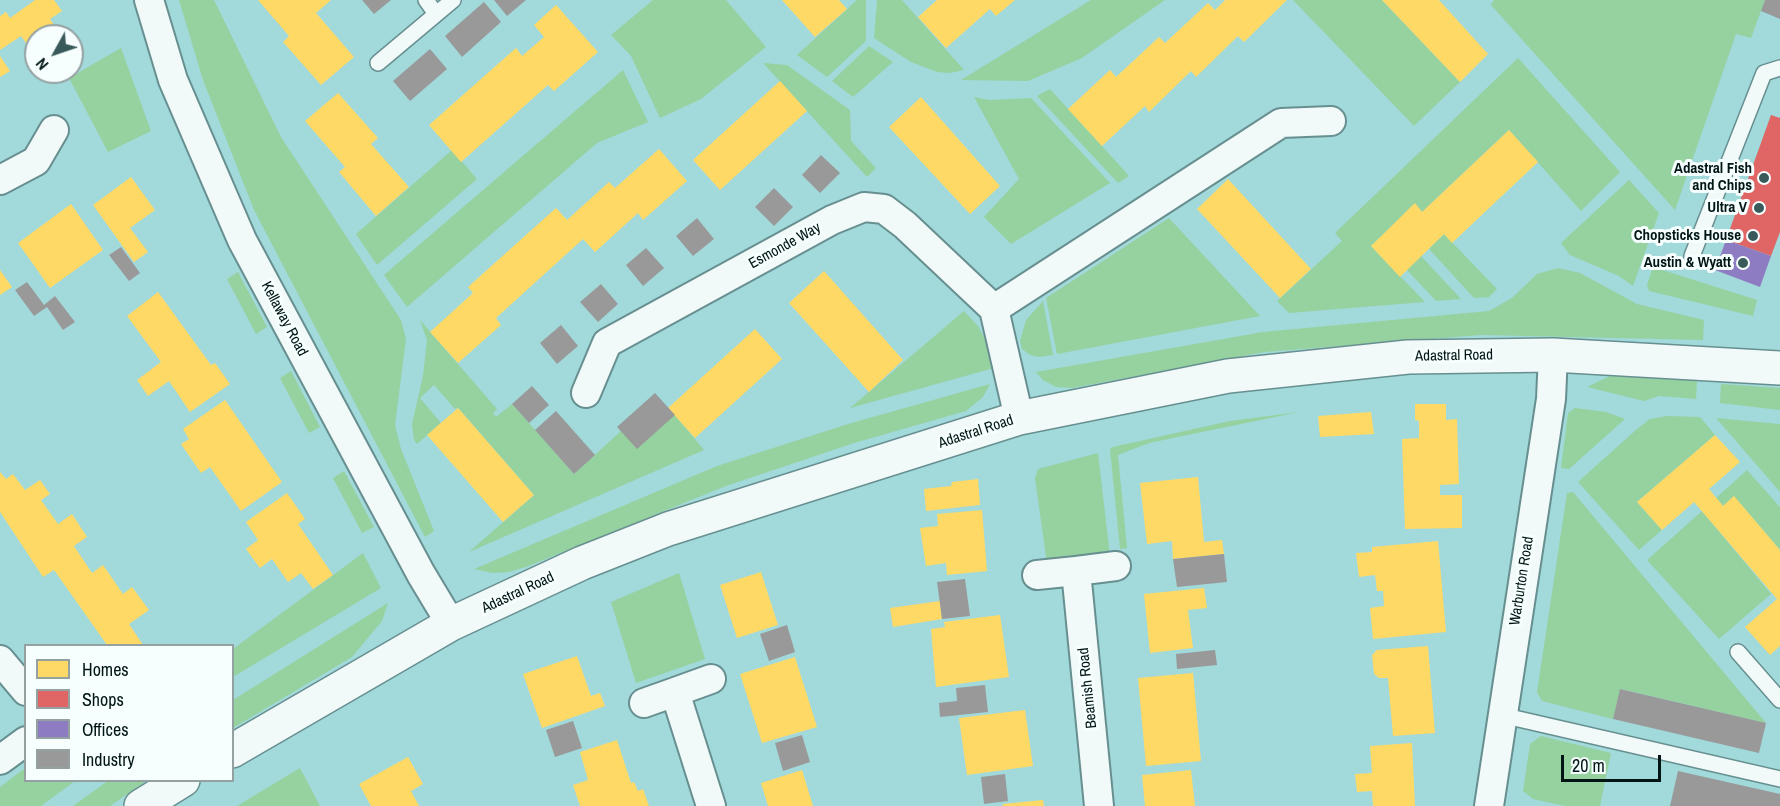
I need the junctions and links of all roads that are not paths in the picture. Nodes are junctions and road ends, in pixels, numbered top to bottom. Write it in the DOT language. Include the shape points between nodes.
graph roads {
  1 [pos="149,0"];
  2 [pos="426,0"];
  3 [pos="453,0"];
  4 [pos="436,14"];
  5 [pos="378,63"];
  6 [pos="1780,68"];
  7 [pos="1331,121"];
  8 [pos="54,130"];
  9 [pos="0,180"];
  10 [pos="1692,256"];
  11 [pos="994,309"];
  12 [pos="1553,355"];
  13 [pos="1780,358"];
  14 [pos="1738,366"];
  15 [pos="1780,368"];
  16 [pos="586,393"];
  17 [pos="1019,418"];
  18 [pos="1116,566"];
  19 [pos="1076,571"];
  20 [pos="1037,576"];
  21 [pos="451,624"];
  22 [pos="1738,652"];
  23 [pos="0,660"];
  24 [pos="711,679"];
  25 [pos="24,689"];
  26 [pos="675,692"];
  27 [pos="1780,700"];
  28 [pos="644,703"];
  29 [pos="1501,715"];
  30 [pos="24,742"];
  31 [pos="234,750"];
  32 [pos="0,760"];
  33 [pos="1780,779"];
  34 [pos="180,782"];
  35 [pos="1493,805"];
  36 [pos="141,806"];
  37 [pos="711,806"];
  38 [pos="1100,806"];
  1 -- 21 [label="street, Kellaway Road" via="172,80 242,240"];
  2 -- 4 [label="lane"];
  3 -- 4 [label="lane"];
  4 -- 5 [label="lane"];
  6 -- 10 [label="lane" via="1764,73"];
  7 -- 11 [label="street" via="1281,123"];
  8 -- 9 [label="street" via="36,161"];
  11 -- 16 [label="street, Esmonde Way" via="905,225 884,209 864,207 832,220 607,344"];
  11 -- 17 [label="street"];
  12 -- 14 [label="street, Adastral Road"];
  12 -- 17 [label="street, Adastral Road" via="1408,357 1228,375"];
  12 -- 29 [label="street, Warburton Road" via="1551,399"];
  13 -- 14 [label="lane"];
  14 -- 15 [label="street, Adastral Road"];
  17 -- 21 [label="street, Adastral Road" via="668,529 582,563"];
  18 -- 19 [label="street"];
  19 -- 20 [label="street"];
  19 -- 38 [label="street, Beamish Road"];
  21 -- 31 [label="street, Adastral Road"];
  22 -- 27 [label="lane"];
  23 -- 25 [label="street"];
  24 -- 26 [label="street"];
  26 -- 28 [label="street"];
  26 -- 37 [label="street"];
  29 -- 33 [label="lane"];
  29 -- 35 [label="street, Warburton Road"];
  30 -- 32 [label="street"];
  34 -- 36 [label="street"];
}
